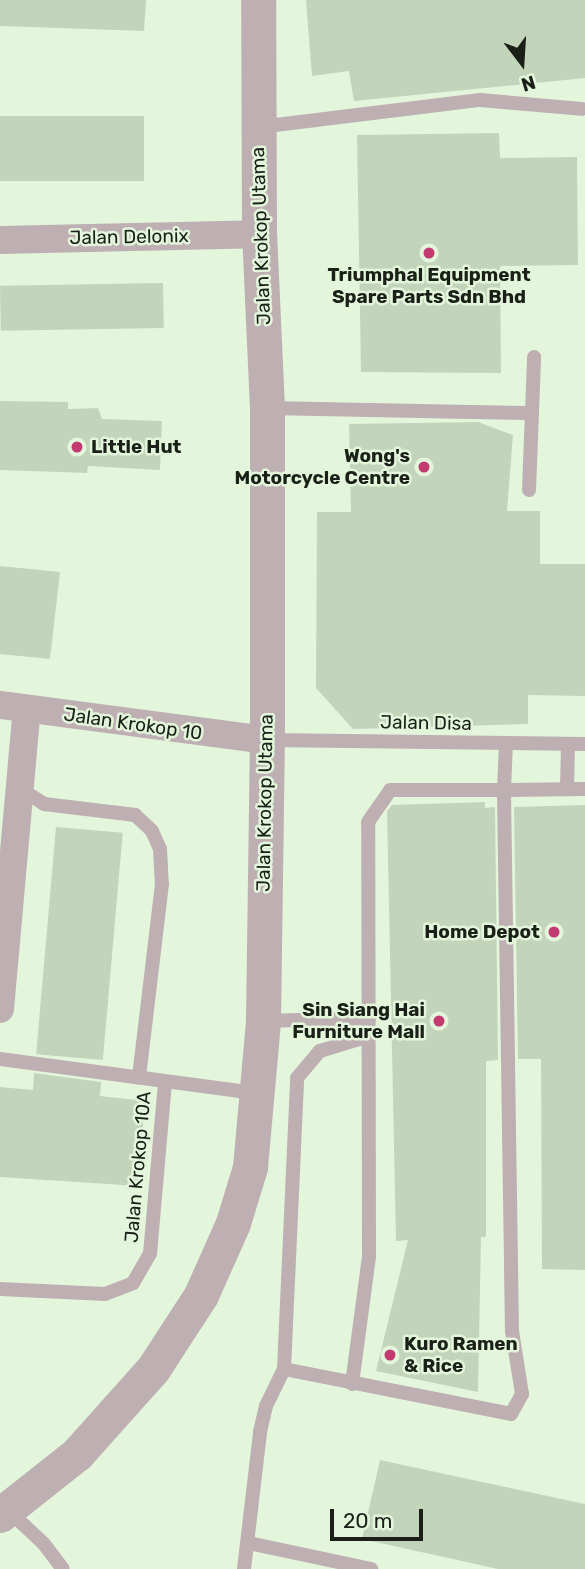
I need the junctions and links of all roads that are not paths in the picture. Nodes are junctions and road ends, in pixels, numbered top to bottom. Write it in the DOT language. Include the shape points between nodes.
graph roads {
  1 [pos="258,0"];
  2 [pos="582,109"];
  3 [pos="257,127"];
  4 [pos="259,233"];
  5 [pos="0,240"];
  6 [pos="534,357"];
  7 [pos="267,408"];
  8 [pos="532,412"];
  9 [pos="529,490"];
  10 [pos="13,707"];
  11 [pos="267,740"];
  12 [pos="506,743"];
  13 [pos="568,744"];
  14 [pos="585,744"];
  15 [pos="20,788"];
  16 [pos="567,789"];
  17 [pos="585,789"];
  18 [pos="504,790"];
  19 [pos="0,1009"];
  20 [pos="369,1018"];
  21 [pos="263,1021"];
  22 [pos="369,1036"];
  23 [pos="0,1059"];
  24 [pos="139,1078"];
  25 [pos="165,1083"];
  26 [pos="259,1094"];
  27 [pos="0,1289"];
  28 [pos="284,1369"];
  29 [pos="352,1384"];
  30 [pos="5,1513"];
  31 [pos="249,1543"];
  32 [pos="63,1569"];
  33 [pos="244,1569"];
  34 [pos="371,1569"];
  1 -- 3 [label="street, Jalan Krokop Utama"];
  2 -- 3 [label="lane" via="480,100"];
  3 -- 4 [label="street, Jalan Krokop Utama"];
  4 -- 5 [label="street, Jalan Delonix"];
  4 -- 7 [label="street, Jalan Krokop Utama"];
  6 -- 8 [label="lane"];
  7 -- 8 [label="lane"];
  7 -- 11 [label="street, Jalan Krokop Utama"];
  8 -- 9 [label="lane"];
  10 -- 11 [label="street, Jalan Krokop 10"];
  10 -- 15 [label="street"];
  11 -- 12 [label="lane, Jalan Disa"];
  11 -- 21 [label="street, Jalan Krokop Utama"];
  12 -- 13 [label="lane, Jalan Disa"];
  12 -- 18 [label="lane"];
  13 -- 14 [label="lane, Jalan Disa"];
  13 -- 16 [label="lane"];
  15 -- 19 [label="street"];
  15 -- 24 [label="lane" via="44,804 135,815 152,831 160,849 162,884"];
  16 -- 17 [label="lane"];
  16 -- 18 [label="lane"];
  18 -- 20 [label="lane" via="390,790 368,822"];
  18 -- 29 [label="lane" via="512,1331 522,1394 511,1414"];
  20 -- 21 [label="lane"];
  20 -- 22 [label="lane"];
  21 -- 26 [label="street, Jalan Krokop Utama"];
  22 -- 28 [label="lane" via="320,1051 297,1078"];
  22 -- 29 [label="lane" via="369,1257"];
  23 -- 24 [label="lane, Jalan Krokop 10A"];
  24 -- 25 [label="lane, Jalan Krokop 10A"];
  25 -- 26 [label="lane, Jalan Krokop 10A"];
  25 -- 27 [label="lane, Jalan Krokop 10A" via="150,1254 132,1283 105,1294"];
  26 -- 30 [label="street, Jalan Krokop Utama" via="250,1167 233,1223 201,1295 123,1406 77,1454"];
  28 -- 29 [label="lane"];
  28 -- 31 [label="lane" via="266,1406 260,1432"];
  30 -- 32 [label="lane" via="44,1544"];
  31 -- 33 [label="lane"];
  31 -- 34 [label="lane"];
}
